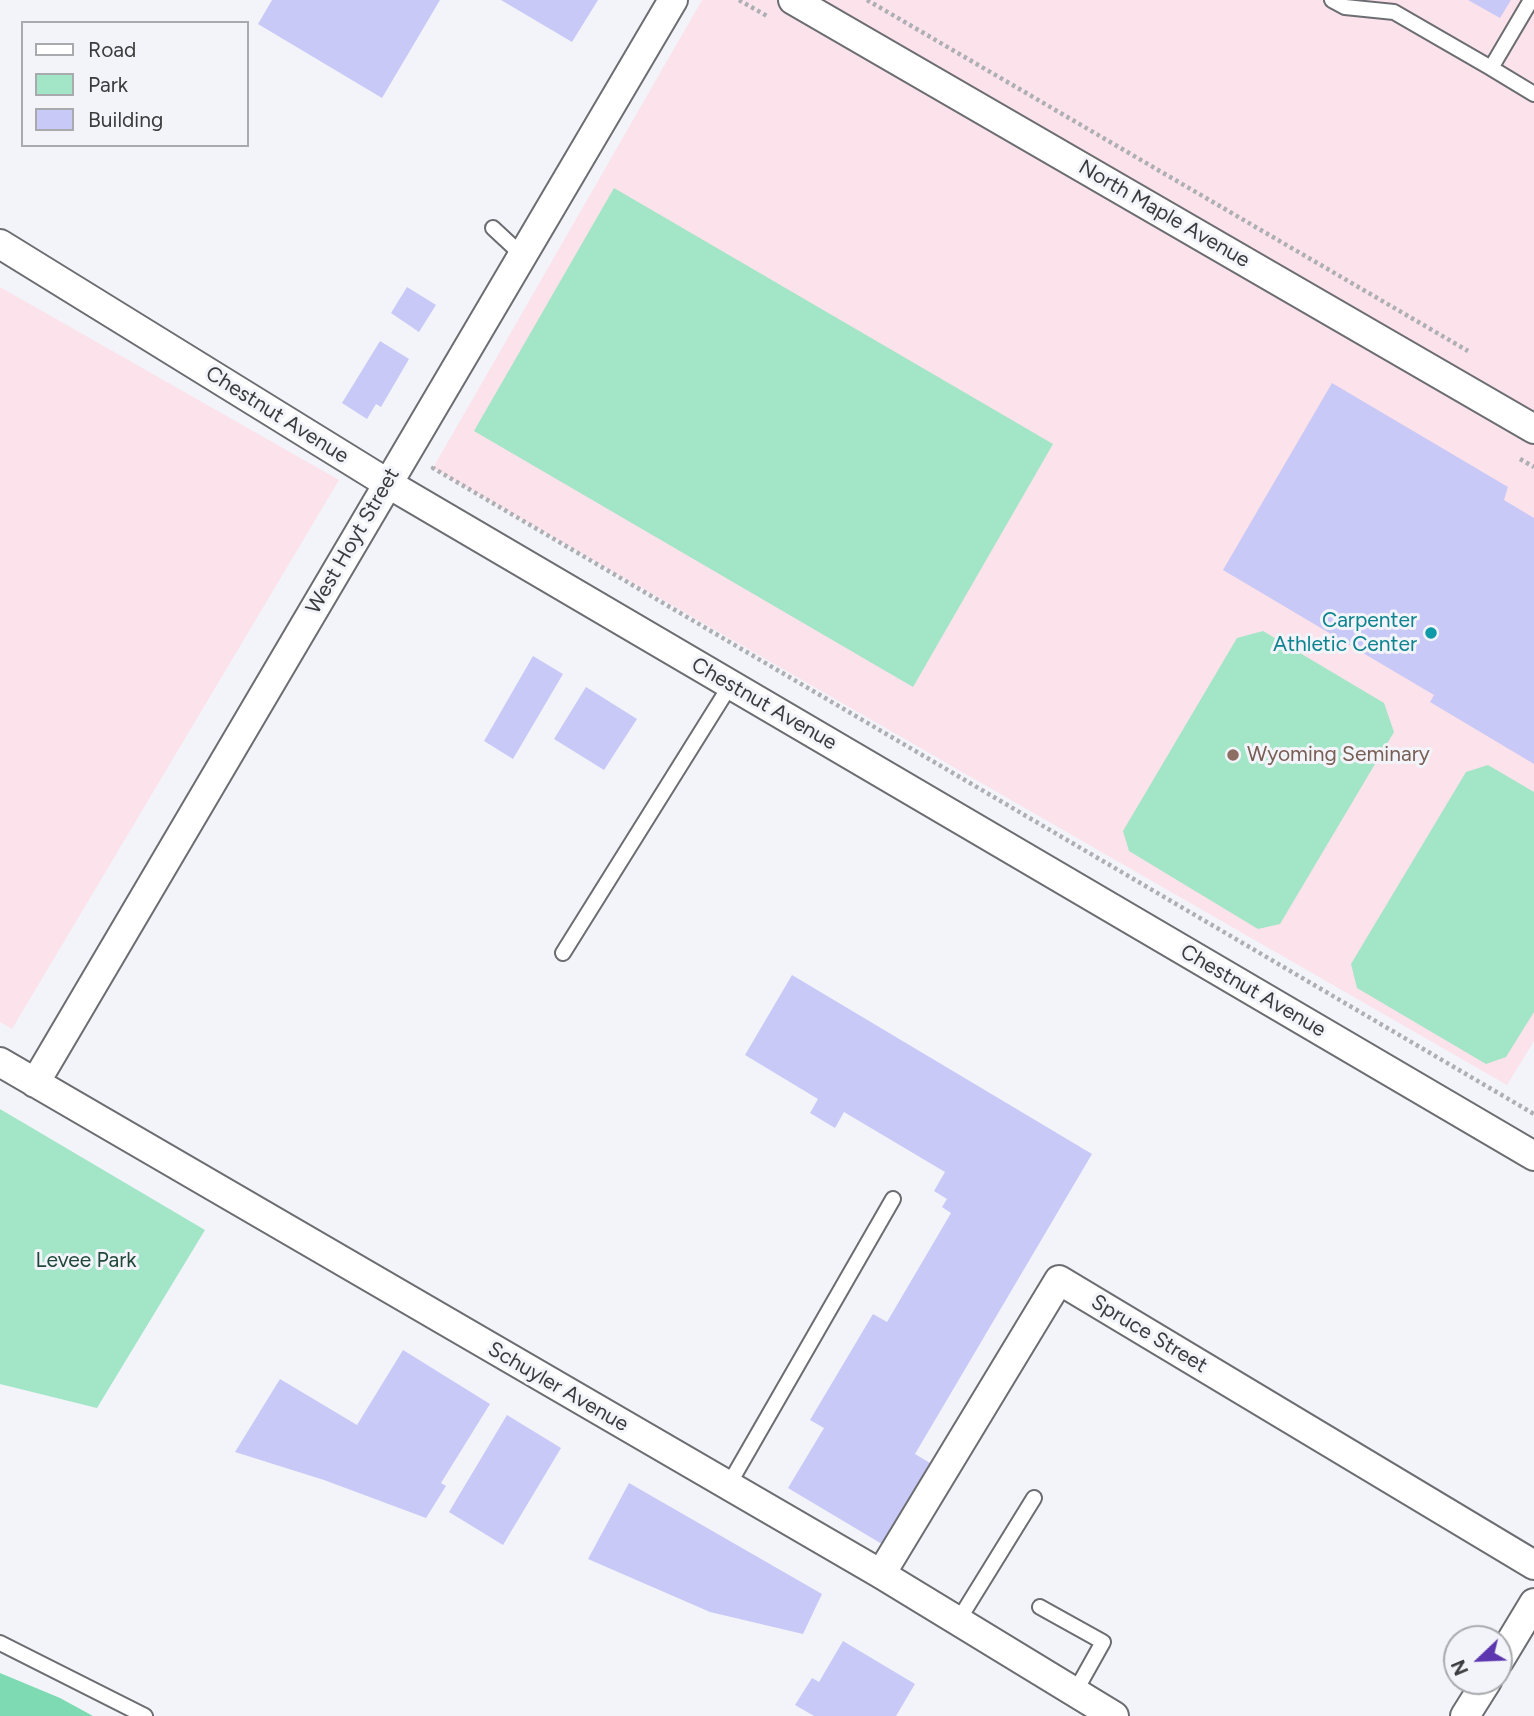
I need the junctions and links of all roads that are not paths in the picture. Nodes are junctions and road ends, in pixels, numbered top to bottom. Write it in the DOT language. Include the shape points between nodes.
graph roads {
  1 [pos="673,0"];
  2 [pos="793,0"];
  3 [pos="1332,0"];
  4 [pos="1531,0"];
  5 [pos="1491,68"];
  6 [pos="1534,94"];
  7 [pos="493,228"];
  8 [pos="0,244"];
  9 [pos="522,255"];
  10 [pos="1534,429"];
  11 [pos="387,483"];
  12 [pos="731,684"];
  13 [pos="563,954"];
  14 [pos="0,1062"];
  15 [pos="35,1083"];
  16 [pos="1534,1156"];
  17 [pos="893,1199"];
  18 [pos="728,1486"];
  19 [pos="1034,1498"];
  20 [pos="1534,1565"];
  21 [pos="881,1574"];
  22 [pos="1534,1603"];
  23 [pos="1041,1607"];
  24 [pos="958,1621"];
  25 [pos="1513,1638"];
  26 [pos="0,1643"];
  27 [pos="1075,1692"];
  28 [pos="1478,1695"];
  29 [pos="145,1716"];
  30 [pos="1114,1716"];
  31 [pos="1465,1716"];
  1 -- 9 [label="street, West Hoyt Street"];
  2 -- 10 [label="street, North Maple Avenue"];
  3 -- 5 [label="lane" via="1345,7 1394,12"];
  4 -- 5 [label="lane"];
  5 -- 6 [label="lane"];
  7 -- 9 [label="lane"];
  8 -- 11 [label="street, Chestnut Avenue"];
  9 -- 11 [label="street, West Hoyt Street"];
  11 -- 12 [label="street, Chestnut Avenue"];
  11 -- 15 [label="street, West Hoyt Street"];
  12 -- 13 [label="lane"];
  12 -- 16 [label="street, Chestnut Avenue"];
  14 -- 15 [label="street, Schuyler Avenue"];
  15 -- 18 [label="street, Schuyler Avenue"];
  17 -- 18 [label="lane"];
  18 -- 21 [label="street, Schuyler Avenue"];
  19 -- 24 [label="lane"];
  20 -- 21 [label="street, Spruce Street" via="1059,1280"];
  21 -- 24 [label="street, Schuyler Avenue"];
  22 -- 25 [label="street"];
  23 -- 27 [label="lane" via="1103,1642"];
  24 -- 27 [label="street, Schuyler Avenue"];
  26 -- 29 [label="lane"];
  27 -- 30 [label="street, Schuyler Avenue"];
  28 -- 31 [label="street"];
}
